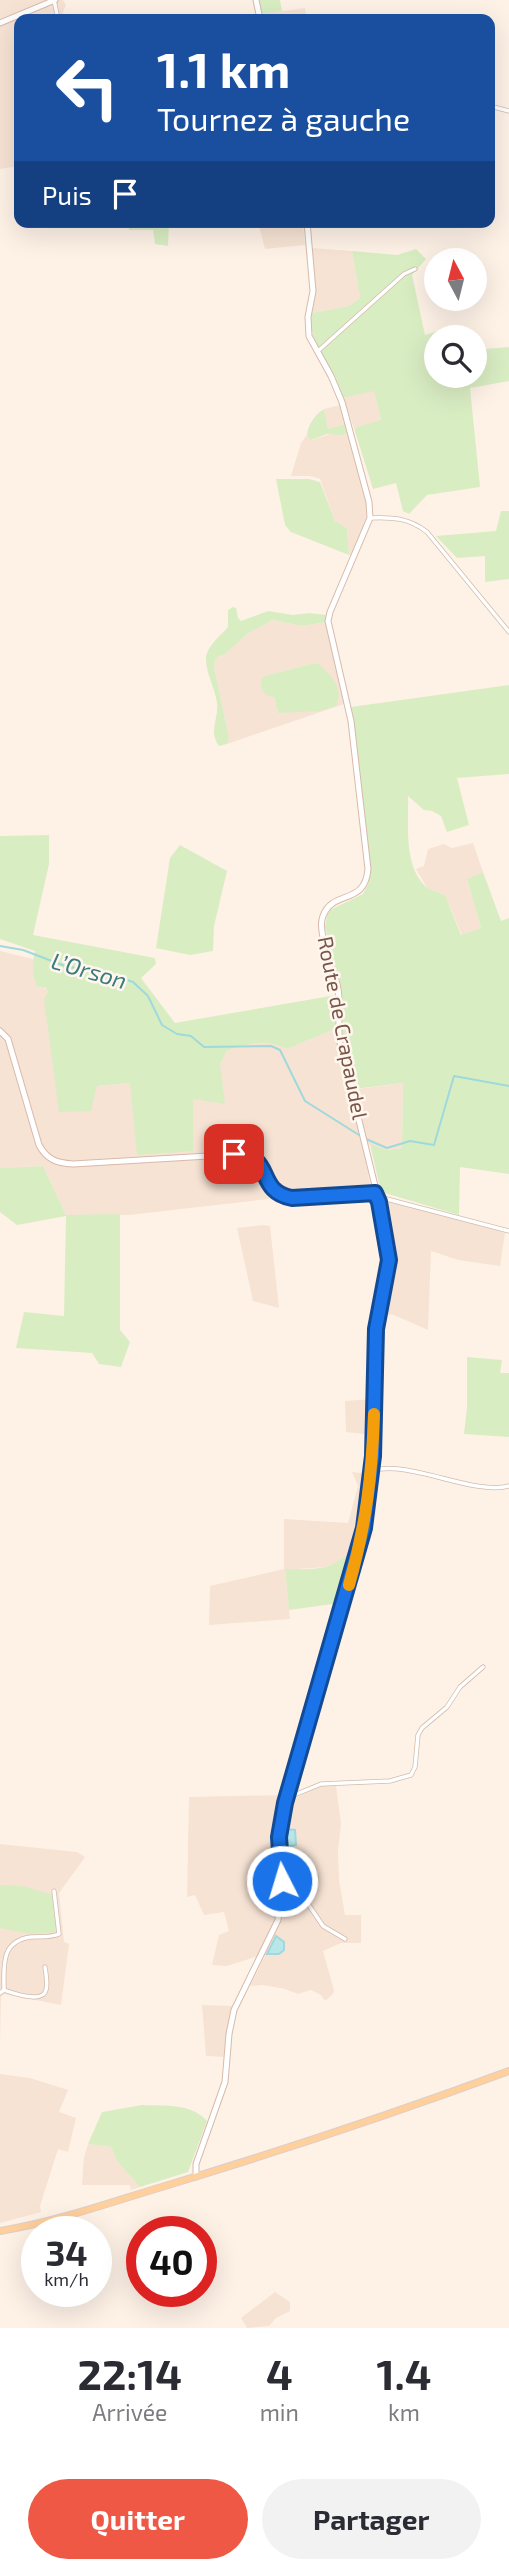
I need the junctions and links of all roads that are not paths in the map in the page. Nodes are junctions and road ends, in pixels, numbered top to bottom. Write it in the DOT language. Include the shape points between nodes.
graph roads {
  1 [pos="54,0"];
  2 [pos="21,14"];
  3 [pos="308,228"];
  4 [pos="415,269"];
  5 [pos="316,352"];
  6 [pos="370,518"];
  7 [pos="509,632"];
  8 [pos="0,1031"];
  9 [pos="377,1195"];
  10 [pos="509,1230"];
  11 [pos="372,1471"];
  12 [pos="509,1486"];
  13 [pos="483,1667"];
  14 [pos="287,1798"];
  15 [pos="316,1877"];
  16 [pos="298,1889"];
  17 [pos="54,1891"];
  18 [pos="282,1897"];
  19 [pos="345,1939"];
  20 [pos="46,1967"];
  21 [pos="2,1992"];
  22 [pos="509,2071"];
  23 [pos="196,2177"];
  24 [pos="0,2231"];
  1 -- 2 [label="street"];
  3 -- 5 [label="street" via="313,292 307,328"];
  4 -- 5 [label="street"];
  5 -- 6 [label="street" via="342,402"];
  6 -- 7 [label="street" via="397,517 427,532"];
  6 -- 9 [label="street, Route de Crapaudel" via="328,621 353,730 367,883 333,903 321,922 339,992 340,1043"];
  8 -- 9 [label="street" via="8,1039 39,1145 56,1162 242,1154 258,1161 274,1192 284,1197"];
  9 -- 10 [label="street"];
  9 -- 11 [label="street" via="389,1260 376,1329"];
  11 -- 12 [label="street" via="405,1472 493,1488"];
  11 -- 14 [label="street" via="362,1537"];
  13 -- 14 [label="street" via="422,1728 411,1775 390,1781 321,1784"];
  14 -- 18 [label="street" via="279,1837"];
  15 -- 16 [label="street"];
  16 -- 18 [label="street"];
  16 -- 19 [label="street" via="323,1926"];
  17 -- 21 [label="street" via="59,1934 27,1937 9,1948 4,1957"];
  18 -- 23 [label="street" via="272,1937 231,2021 225,2082 196,2164"];
  20 -- 21 [label="street" via="47,1990 40,1997"];
  22 -- 23 [label="main road"];
  23 -- 24 [label="main road"];
}
